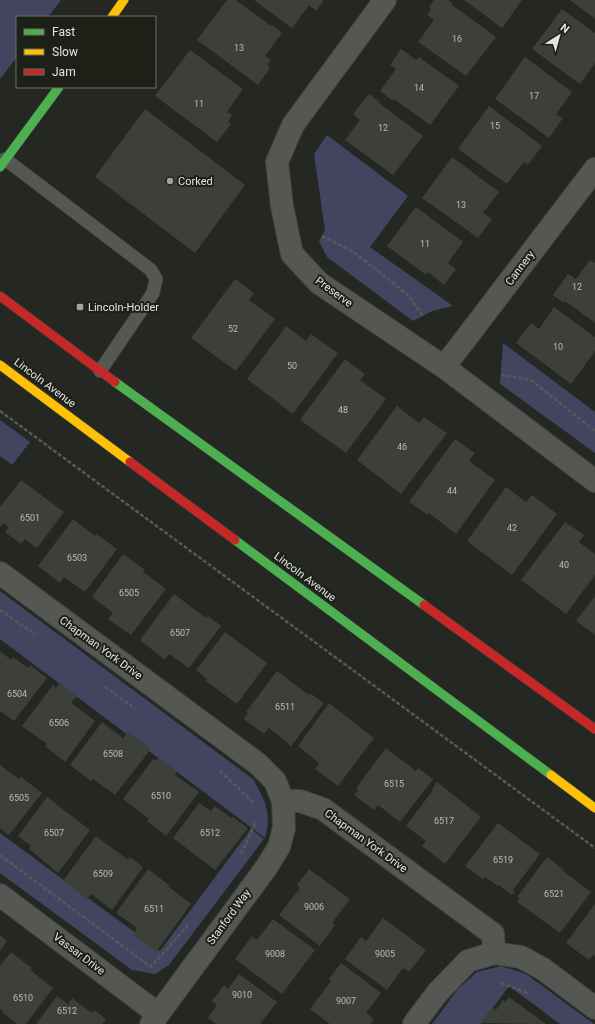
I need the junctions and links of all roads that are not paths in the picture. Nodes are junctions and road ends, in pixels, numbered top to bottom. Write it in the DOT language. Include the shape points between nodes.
graph roads {
  1 [pos="124,0"];
  2 [pos="385,0"];
  3 [pos="113,16"];
  4 [pos="58,88"];
  5 [pos="3,163"];
  6 [pos="595,169"];
  7 [pos="0,296"];
  8 [pos="0,365"];
  9 [pos="444,367"];
  10 [pos="100,371"];
  11 [pos="595,480"];
  12 [pos="0,573"];
  13 [pos="595,729"];
  14 [pos="283,801"];
  15 [pos="595,808"];
  16 [pos="0,895"];
  17 [pos="494,953"];
  18 [pos="595,1008"];
  19 [pos="155,1019"];
  20 [pos="414,1024"];
  1 -- 3 [label="main road"];
  2 -- 9 [label="street, Preserve" via="293,125 277,162 282,206 292,254 319,283"];
  4 -- 5 [label="main road"];
  5 -- 10 [label="lane" via="151,270 156,279 153,293"];
  6 -- 9 [label="street, Cannery"];
  7 -- 10 [label="main road"];
  8 -- 15 [label="main road, Lincoln Avenue"];
  9 -- 11 [label="street, Preserve"];
  10 -- 13 [label="main road"];
  12 -- 14 [label="street, Chapman York Drive" via="258,764 275,781"];
  14 -- 17 [label="street, Chapman York Drive" via="300,801 323,809 493,934"];
  14 -- 19 [label="street, Stanford Way" via="284,828 279,846 266,868"];
  16 -- 19 [label="street, Vassar Drive"];
  17 -- 18 [label="street" via="521,957 542,969"];
  17 -- 20 [label="street" via="468,961 438,992"];
}
